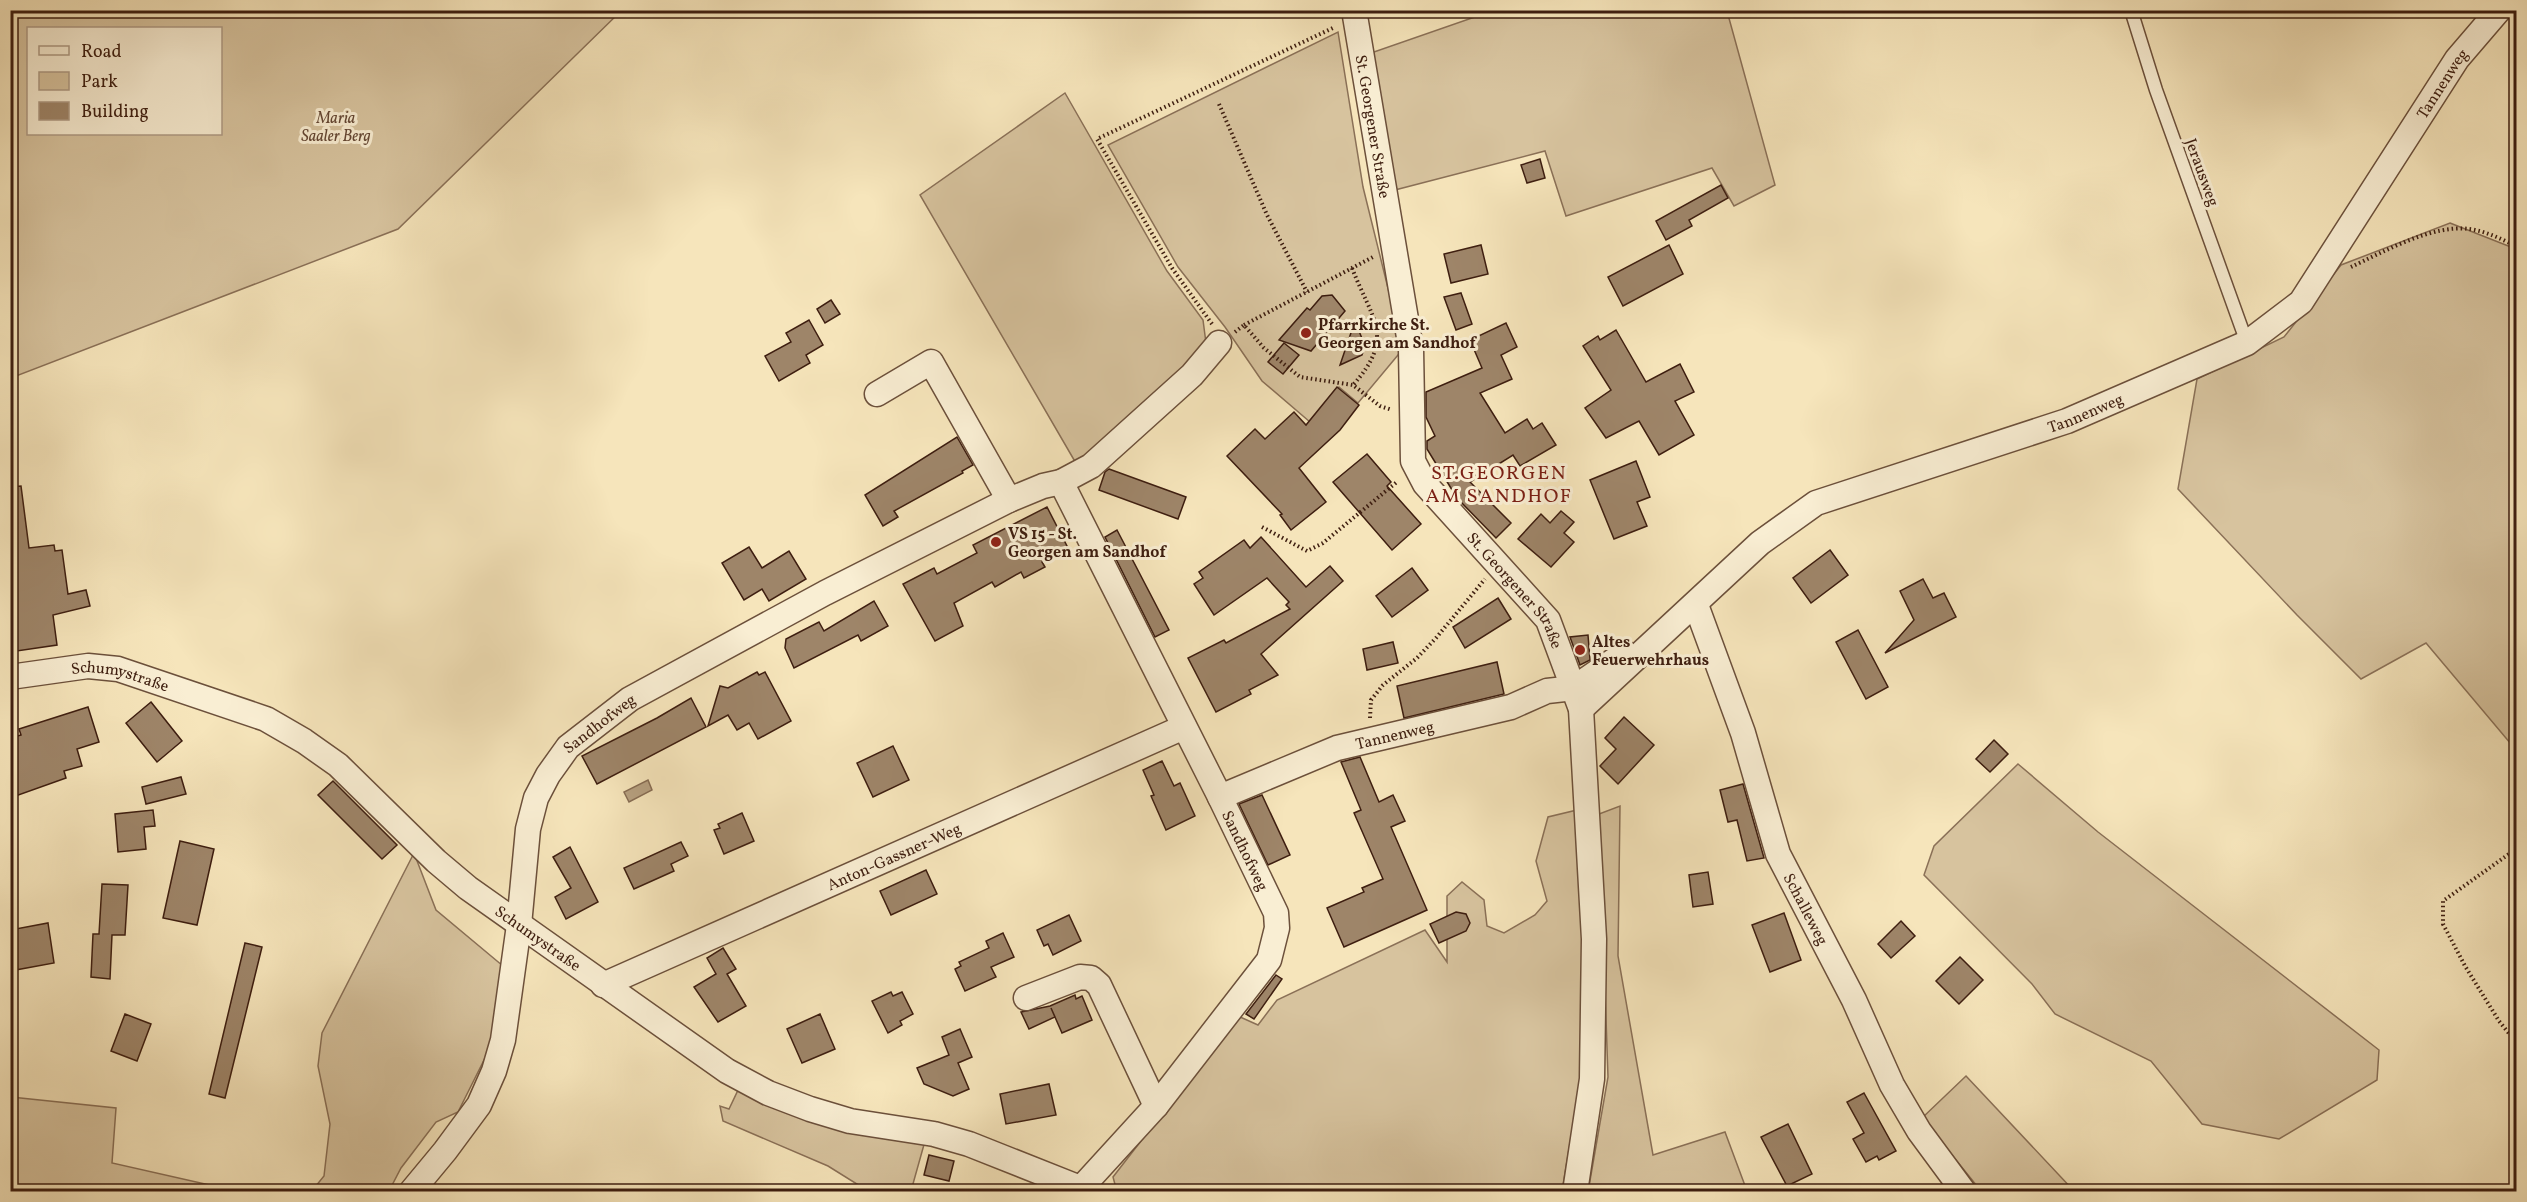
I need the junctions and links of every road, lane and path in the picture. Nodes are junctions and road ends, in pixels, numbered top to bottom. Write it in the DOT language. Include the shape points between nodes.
graph roads {
  1 [pos="2132,10"];
  2 [pos="2499,10"];
  3 [pos="1354,14"];
  4 [pos="1219,104"];
  5 [pos="2517,246"];
  6 [pos="1375,256"];
  7 [pos="1352,268"];
  8 [pos="2312,284"];
  9 [pos="1307,292"];
  10 [pos="1244,325"];
  11 [pos="1219,343"];
  12 [pos="2247,343"];
  13 [pos="1353,385"];
  14 [pos="877,394"];
  15 [pos="1412,417"];
  16 [pos="1415,467"];
  17 [pos="1060,482"];
  18 [pos="1009,500"];
  19 [pos="1262,527"];
  20 [pos="1497,565"];
  21 [pos="1696,605"];
  22 [pos="10,677"];
  23 [pos="1578,699"];
  24 [pos="1184,726"];
  25 [pos="1364,742"];
  26 [pos="1220,797"];
  27 [pos="2517,849"];
  28 [pos="519,925"];
  29 [pos="603,985"];
  30 [pos="1026,998"];
  31 [pos="2517,1042"];
  32 [pos="1156,1106"];
  33 [pos="1086,1189"];
  34 [pos="411,1191"];
  35 [pos="1575,1191"];
  36 [pos="1964,1191"];
  1 -- 12 [label="lane, Jerausweg" via="2156,90"];
  2 -- 8 [label="street, Tannenweg" via="2457,59"];
  3 -- 11 [label="path" via="1097,139 1172,268 1209,318"];
  3 -- 15 [label="street, St. Georgener Straße" via="1411,349"];
  4 -- 9 [label="path"];
  5 -- 8 [label="path" via="2466,229 2434,232"];
  6 -- 7 [label="path"];
  7 -- 9 [label="path"];
  7 -- 13 [label="path" via="1378,334 1376,352 1368,369"];
  8 -- 12 [label="street, Tannenweg" via="2301,302"];
  9 -- 10 [label="path"];
  10 -- 11 [label="path"];
  10 -- 13 [label="path" via="1264,348 1300,377"];
  11 -- 17 [label="street, Sandhofweg" via="1192,375 1091,466"];
  12 -- 21 [label="street, Tannenweg" via="2067,421 1816,503 1760,543"];
  13 -- 15 [label="path" via="1380,406"];
  14 -- 18 [label="street" via="931,362"];
  15 -- 16 [label="street, St. Georgener Straße"];
  16 -- 19 [label="path" via="1323,543 1307,551"];
  16 -- 20 [label="street, St. Georgener Straße" via="1425,484"];
  17 -- 18 [label="street, Sandhofweg"];
  17 -- 24 [label="street, Sandhofweg"];
  18 -- 28 [label="street, Sandhofweg" via="825,593 630,699 568,747 536,798 528,829"];
  20 -- 23 [label="street, St. Georgener Straße" via="1548,620"];
  20 -- 25 [label="path" via="1436,638 1371,700"];
  21 -- 23 [label="street, Tannenweg"];
  21 -- 36 [label="street, Schalleweg" via="1743,733 1778,854 1898,1094 1919,1131"];
  22 -- 28 [label="street, Schumystraße" via="88,666 118,669 266,719 338,765 436,861"];
  23 -- 25 [label="street, Tannenweg" via="1547,691 1510,707"];
  23 -- 35 [label="street, St. Georgener Straße" via="1588,792 1594,974 1592,1079"];
  24 -- 26 [label="street, Sandhofweg"];
  24 -- 29 [label="street, Anton-Gassner-Weg"];
  25 -- 26 [label="street, Tannenweg" via="1337,748"];
  26 -- 32 [label="street, Sandhofweg" via="1276,914 1277,928 1269,960"];
  27 -- 31 [label="path" via="2443,901 2444,924 2465,966"];
  28 -- 29 [label="street, Schumystraße"];
  28 -- 34 [label="street, Sandhofweg" via="503,1040 494,1071 479,1106"];
  29 -- 33 [label="street, Schumystraße" via="727,1071 768,1093 850,1121 969,1144"];
  30 -- 32 [label="street" via="1080,977 1091,978 1100,986"];
  32 -- 33 [label="street, Sandhofweg"];
}
